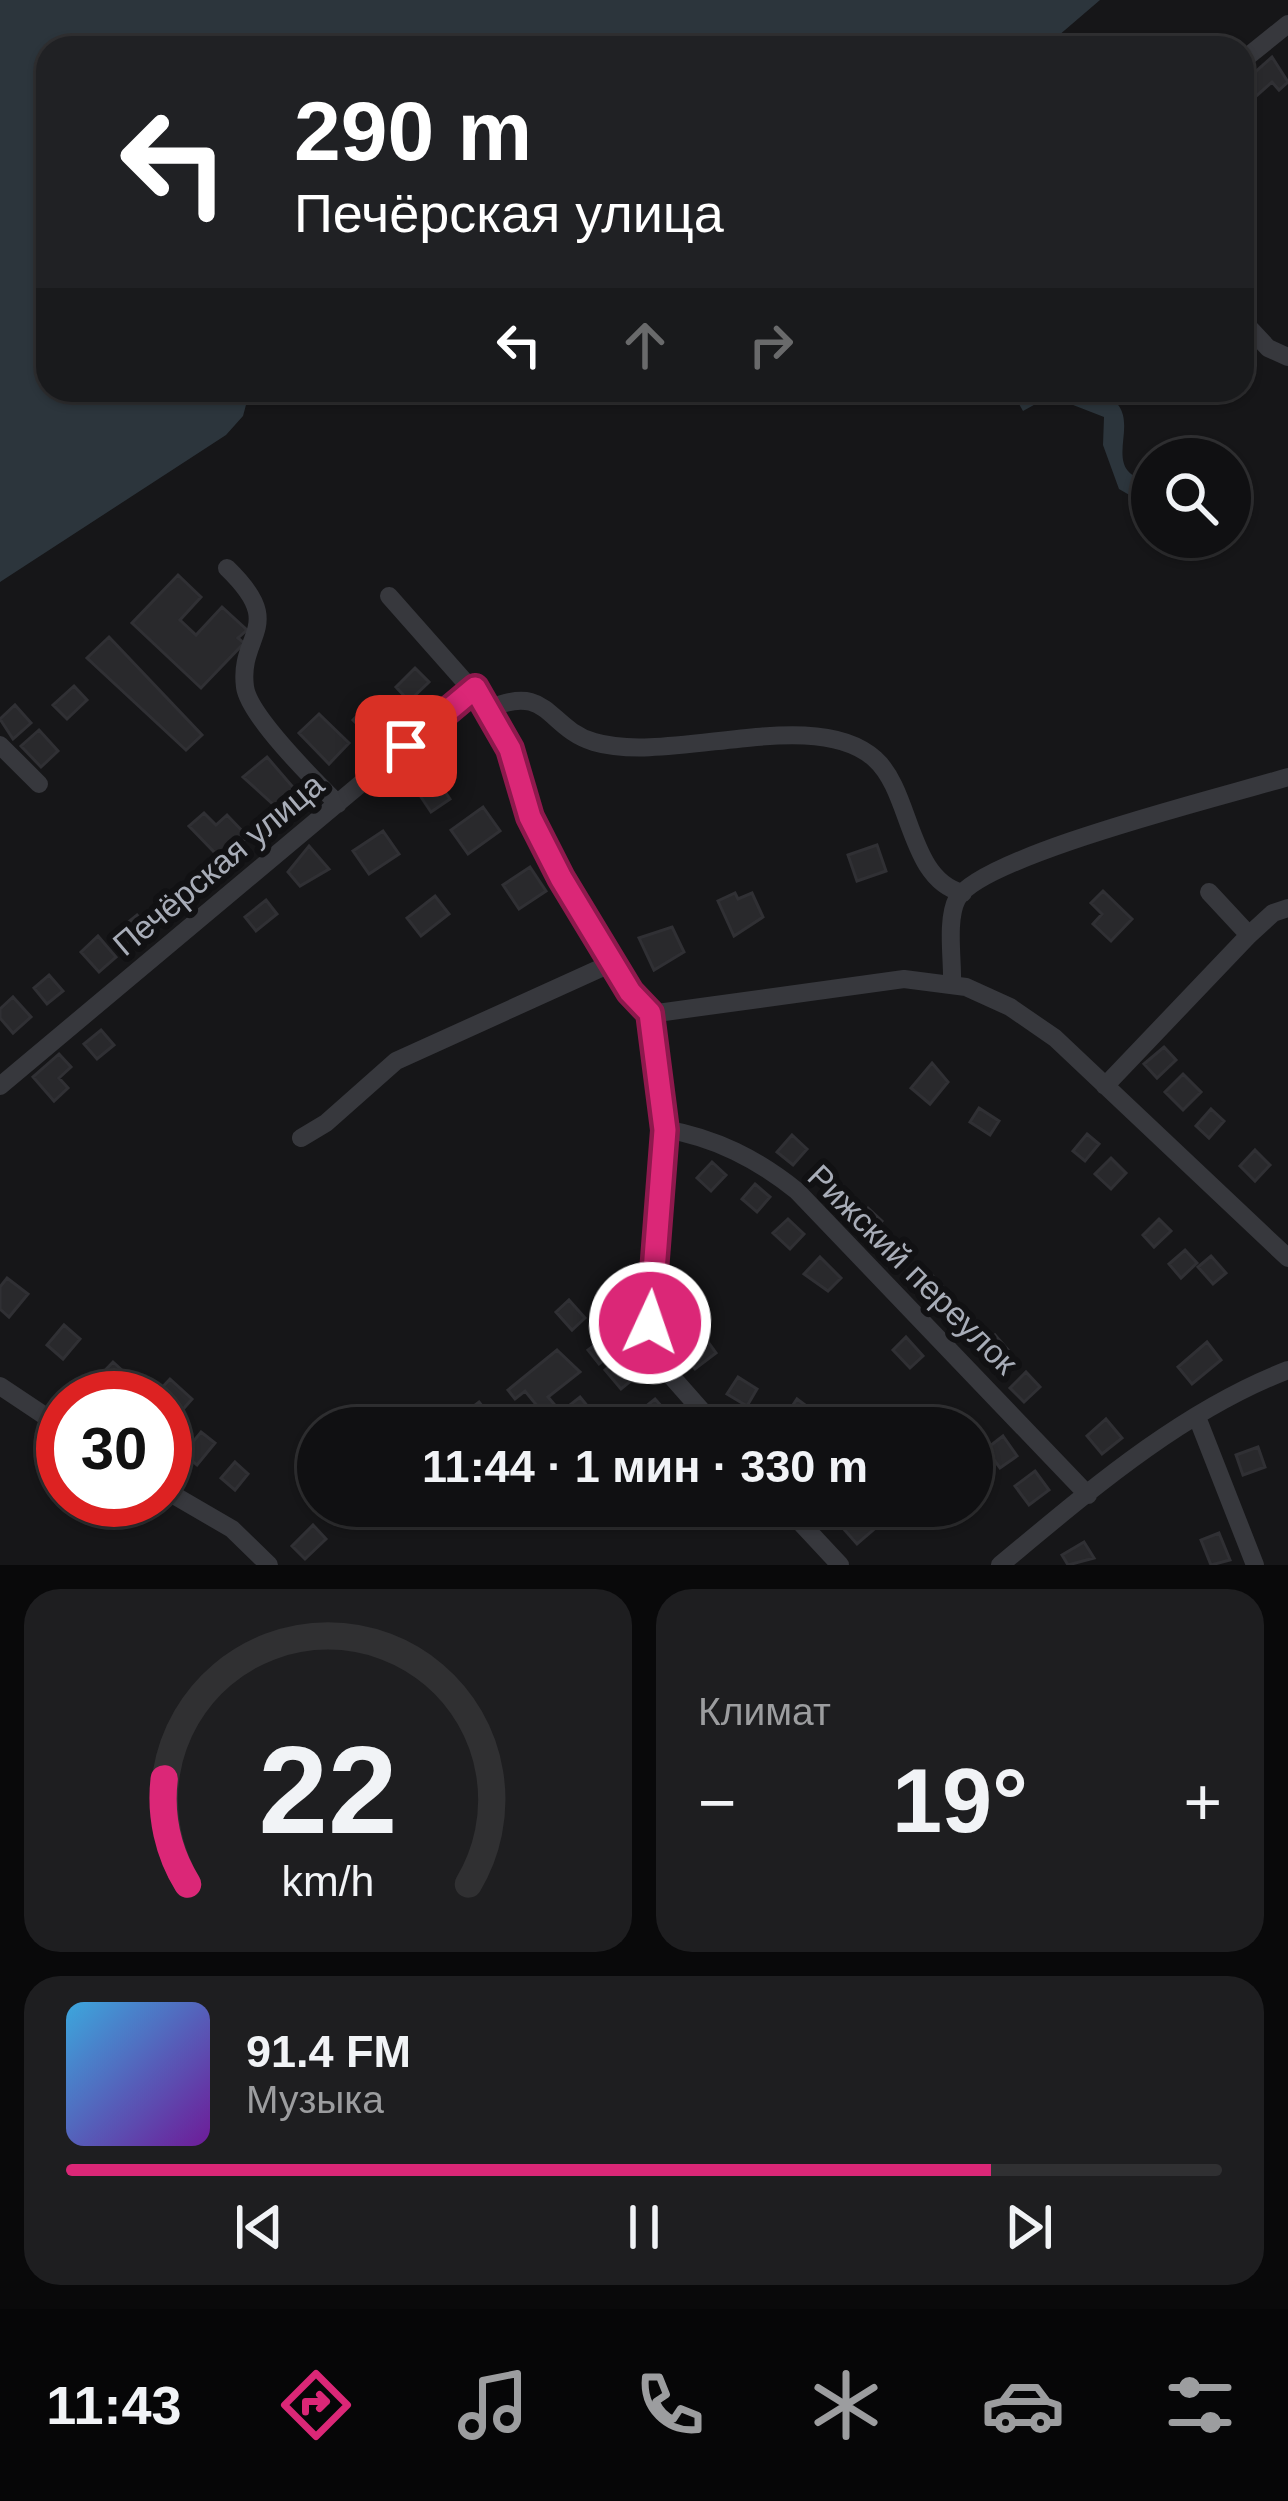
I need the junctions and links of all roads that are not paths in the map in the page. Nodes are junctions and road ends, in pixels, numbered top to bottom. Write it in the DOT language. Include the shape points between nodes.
graph roads {
  1 [pos="1288,24"];
  2 [pos="1254,51"];
  3 [pos="1254,333"];
  4 [pos="1288,357"];
  5 [pos="227,568"];
  6 [pos="389,596"];
  7 [pos="475,688"];
  8 [pos="489,709"];
  9 [pos="0,745"];
  10 [pos="1288,777"];
  11 [pos="39,784"];
  12 [pos="338,803"];
  13 [pos="963,892"];
  14 [pos="1209,892"];
  15 [pos="1288,908"];
  16 [pos="1249,935"];
  17 [pos="613,963"];
  18 [pos="952,983"];
  19 [pos="650,1013"];
  20 [pos="0,1086"];
  21 [pos="1105,1086"];
  22 [pos="665,1130"];
  23 [pos="301,1138"];
  24 [pos="1288,1258"];
  25 [pos="1288,1370"];
  26 [pos="0,1386"];
  27 [pos="698,1407"];
  28 [pos="36,1410"];
  29 [pos="1197,1417"];
  30 [pos="1088,1495"];
  31 [pos="192,1506"];
  32 [pos="805,1527"];
  33 [pos="268,1565"];
  34 [pos="840,1565"];
  35 [pos="1000,1565"];
  36 [pos="1255,1565"];
  1 -- 2 [label="street"];
  3 -- 4 [label="street"];
  5 -- 12 [label="street" via="254,598 259,622 245,670 249,702"];
  6 -- 7 [label="street"];
  7 -- 8 [label="street"];
  7 -- 12 [label="street, Печёрская улица"];
  8 -- 13 [label="street" via="528,700 584,739 616,747 850,742 889,776 921,852 949,890"];
  8 -- 17 [label="street" via="542,843"];
  9 -- 11 [label="street"];
  10 -- 13 [label="street" via="1069,837"];
  12 -- 20 [label="street, Печёрская улица"];
  13 -- 18 [label="street"];
  14 -- 16 [label="street"];
  15 -- 16 [label="street"];
  16 -- 21 [label="street"];
  17 -- 19 [label="street"];
  17 -- 23 [label="street" via="410,1054"];
  18 -- 19 [label="street" via="904,979"];
  18 -- 21 [label="street" via="1035,1022"];
  19 -- 22 [label="street"];
  21 -- 24 [label="street"];
  22 -- 27 [label="street" via="651,1333 672,1377"];
  22 -- 30 [label="street, Рижский переулок" via="718,1142 797,1191"];
  25 -- 29 [label="street"];
  26 -- 28 [label="street"];
  29 -- 30 [label="street"];
  29 -- 36 [label="street"];
  30 -- 35 [label="street"];
  31 -- 33 [label="street" via="232,1529"];
  32 -- 34 [label="street"];
}
